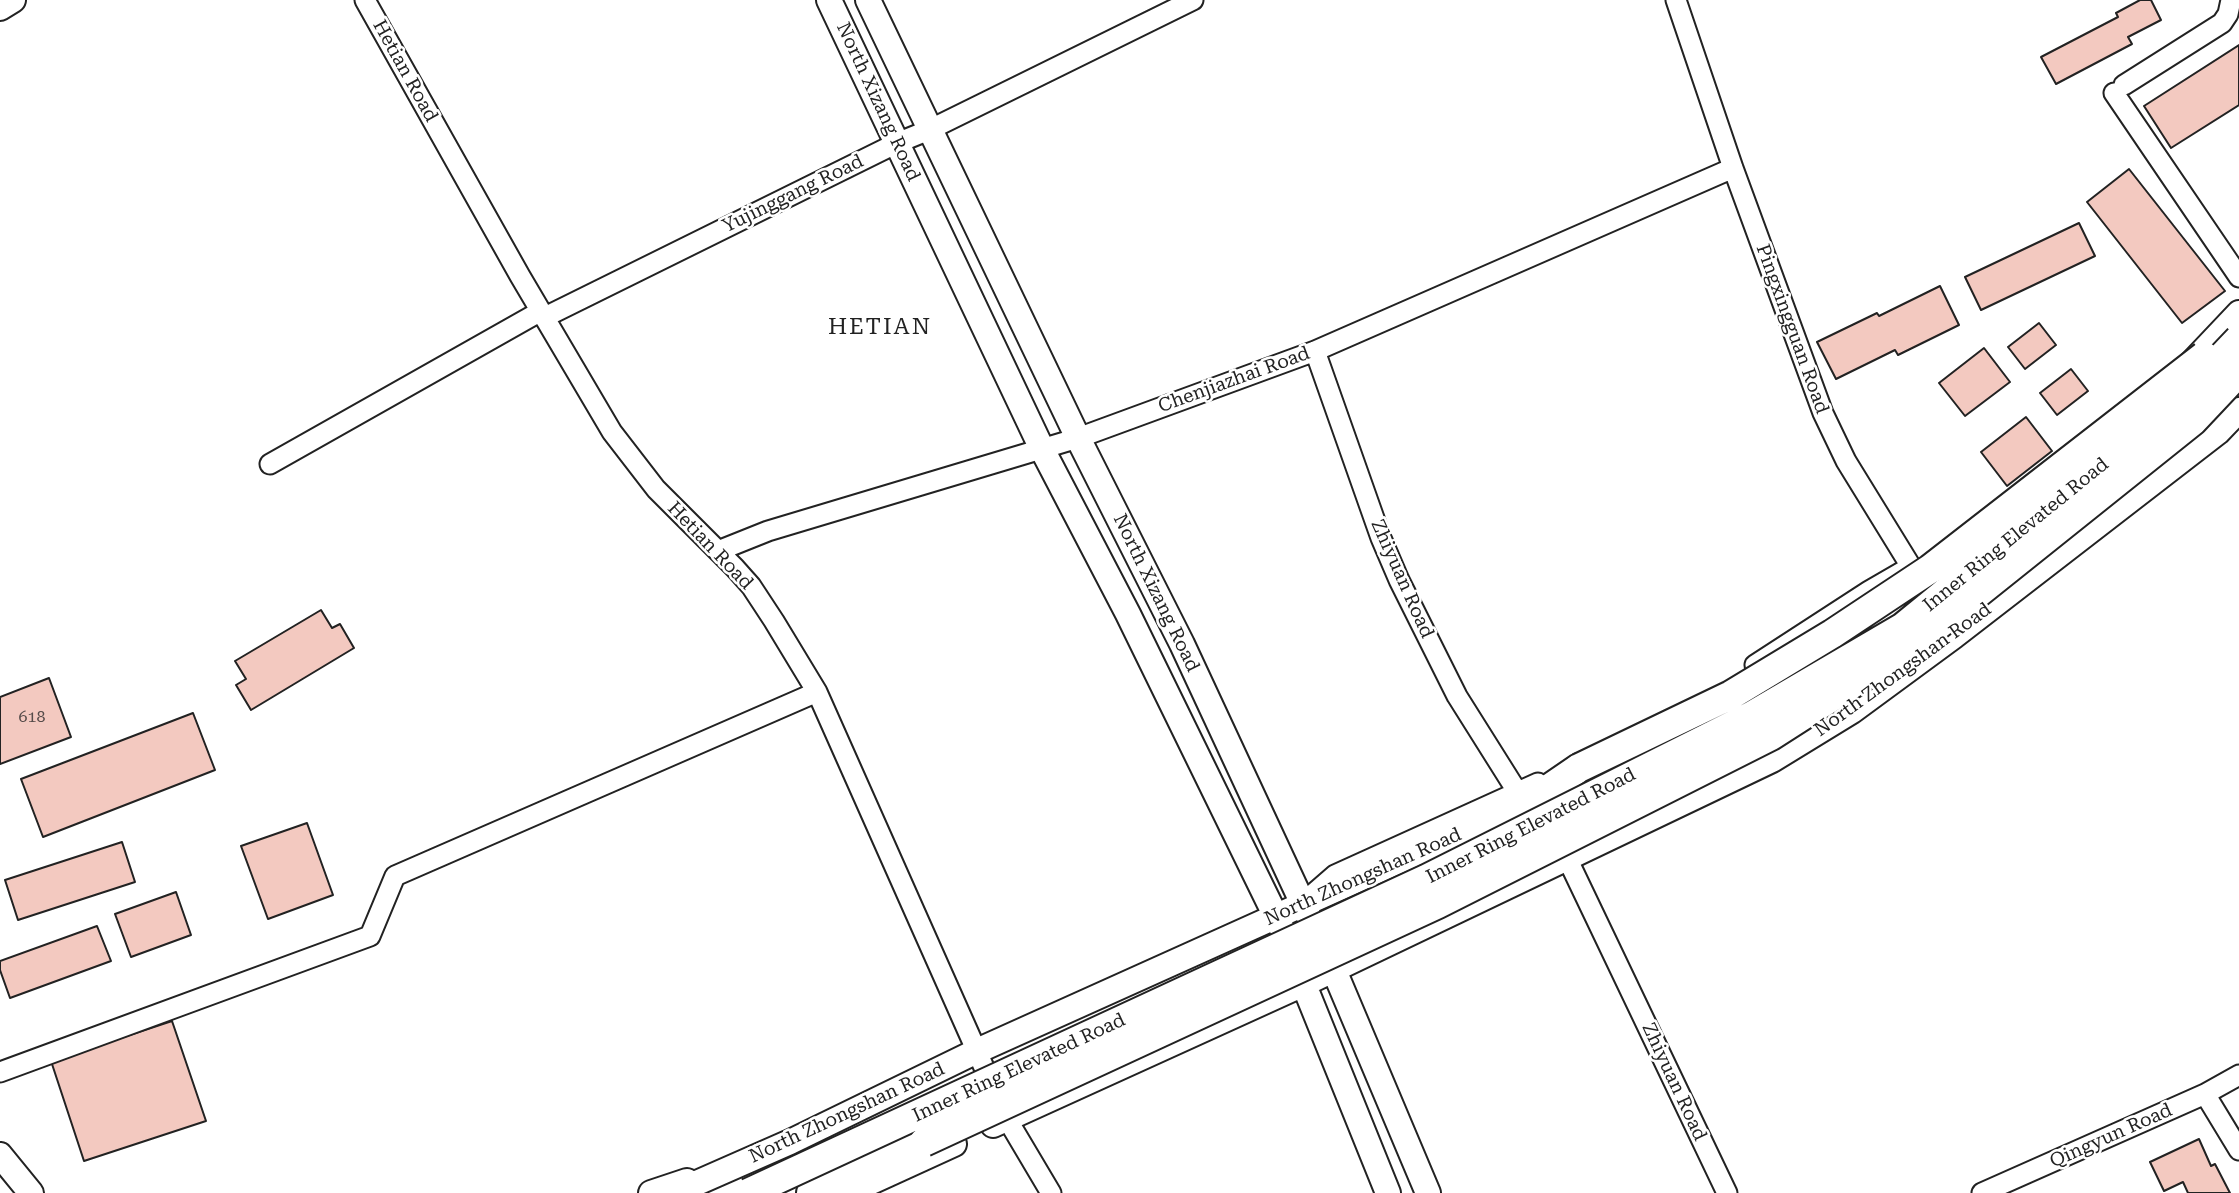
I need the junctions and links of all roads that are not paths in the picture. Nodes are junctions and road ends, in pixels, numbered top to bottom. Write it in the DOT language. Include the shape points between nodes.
graph roads {
  1 [pos="13,0"];
  2 [pos="365,0"];
  3 [pos="829,0"];
  4 [pos="868,0"];
  5 [pos="1193,0"];
  6 [pos="1676,0"];
  7 [pos="2231,0"];
  8 [pos="0,8"];
  9 [pos="929,130"];
  10 [pos="897,143"];
  11 [pos="1733,169"];
  12 [pos="2239,277"];
  13 [pos="2239,313"];
  14 [pos="543,314"];
  15 [pos="2239,328"];
  16 [pos="2239,339"];
  17 [pos="1315,351"];
  18 [pos="2239,372"];
  19 [pos="2239,410"];
  20 [pos="1078,438"];
  21 [pos="1042,449"];
  22 [pos="270,464"];
  23 [pos="718,551"];
  24 [pos="1918,577"];
  25 [pos="1954,636"];
  26 [pos="817,692"];
  27 [pos="1520,800"];
  28 [pos="1567,858"];
  29 [pos="1302,904"];
  30 [pos="1276,915"];
  31 [pos="1335,969"];
  32 [pos="1304,982"];
  33 [pos="977,1051"];
  34 [pos="0,1072"];
  35 [pos="2239,1075"];
  36 [pos="2205,1094"];
  37 [pos="1010,1124"];
  38 [pos="924,1142"];
  39 [pos="2239,1150"];
  40 [pos="0,1155"];
  41 [pos="718,1172"];
  42 [pos="31,1193"];
  43 [pos="651,1193"];
  44 [pos="674,1193"];
  45 [pos="748,1193"];
  46 [pos="811,1193"];
  47 [pos="846,1193"];
  48 [pos="1051,1193"];
  49 [pos="1388,1193"];
  50 [pos="1428,1193"];
  51 [pos="1727,1193"];
  52 [pos="1982,1193"];
  1 -- 8 [label="main road"];
  2 -- 14 [label="street, Hetian Road"];
  3 -- 10 [label="main road, North Xizang Road"];
  4 -- 9 [label="main road, North Xizang Road"];
  5 -- 9 [label="street, Yujinggang Road"];
  6 -- 11 [label="street, Pingxingguan Road"];
  7 -- 12 [label="street" via="2222,23 2119,89"];
  9 -- 10 [label="street, Yujinggang Road"];
  9 -- 20 [label="main road, North Xizang Road"];
  10 -- 14 [label="street, Yujinggang Road"];
  10 -- 21 [label="main road, North Xizang Road"];
  11 -- 17 [label="street, Chenjiazhai Road"];
  11 -- 24 [label="street, Pingxingguan Road" via="1831,432"];
  13 -- 24 [label="main road, North Zhongshan Road" via="2164,392 2047,493"];
  14 -- 22 [label="street, Yujinggang Road"];
  14 -- 23 [label="street, Hetian Road" via="625,451"];
  15 -- 27 [label="highway, bridge" via="1930,569 1832,634 1731,695"];
  16 -- 45 [label="highway, Inner Ring Elevated Road, bridge" via="2179,402 1903,627 1751,716 1426,879"];
  17 -- 20 [label="street, Chenjiazhai Road"];
  17 -- 27 [label="street, Zhiyuan Road" via="1399,580 1457,695"];
  18 -- 38 [label="highway, Inner Ring Elevated Road, bridge" via="2193,421 1913,645 1771,736 1438,904"];
  19 -- 25 [label="main road, North Zhongshan Road" via="2218,432"];
  20 -- 21 [label="street, Chenjiazhai Road"];
  20 -- 29 [label="main road, North Xizang Road" via="1182,644"];
  21 -- 23 [label="street, Chenjiazhai Road" via="768,531"];
  21 -- 30 [label="main road, North Xizang Road"];
  23 -- 26 [label="street, Hetian Road" via="751,586"];
  24 -- 25 [label="street, Pingxingguan Road"];
  24 -- 27 [label="main road, North Zhongshan Road" via="1838,645 1742,700"];
  25 -- 28 [label="main road, North Zhongshan Road" via="1852,710 1772,760"];
  26 -- 33 [label="street, Hetian Road"];
  26 -- 34 [label="street" via="395,876 370,936"];
  27 -- 29 [label="main road, North Zhongshan Road"];
  28 -- 31 [label="main road, North Zhongshan Road"];
  28 -- 51 [label="street, Zhiyuan Road"];
  29 -- 30 [label="main road, North Zhongshan Road"];
  29 -- 31 [label="main road, North Xizang Road"];
  30 -- 32 [label="main road, North Xizang Road"];
  30 -- 33 [label="main road, North Zhongshan Road"];
  31 -- 32 [label="main road, North Zhongshan Road"];
  31 -- 50 [label="main road, North Xizang Road"];
  32 -- 37 [label="main road, North Zhongshan Road"];
  32 -- 49 [label="main road, North Xizang Road"];
  33 -- 37 [label="street, Hetian Road"];
  33 -- 41 [label="main road, North Zhongshan Road"];
  35 -- 36 [label="street, Qingyun Road"];
  36 -- 39 [label="street"];
  36 -- 52 [label="street, Qingyun Road"];
  37 -- 47 [label="main road, North Zhongshan Road"];
  37 -- 48 [label="street, Hetian Road"];
  38 -- 46 [label="highway, Inner Ring Elevated Road"];
  38 -- 47 [label="highway"];
  40 -- 42 [label="main road"];
  41 -- 43 [label="main road"];
  41 -- 44 [label="main road, North Zhongshan Road"];
}
